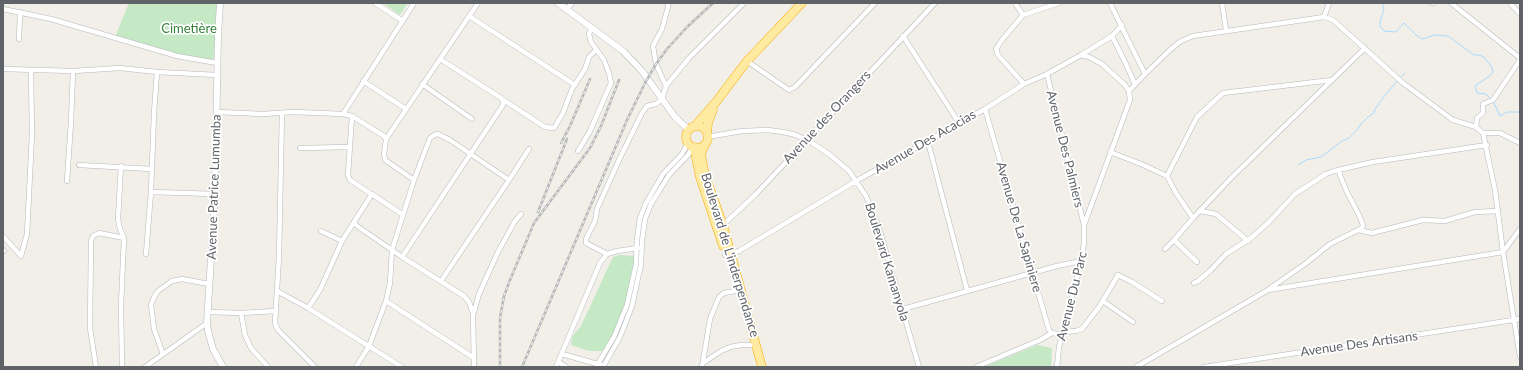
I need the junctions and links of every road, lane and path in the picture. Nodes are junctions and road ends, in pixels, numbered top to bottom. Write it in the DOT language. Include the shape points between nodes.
graph roads {
  1 [pos="220,3"];
  2 [pos="375,3"];
  3 [pos="414,3"];
  4 [pos="478,3"];
  5 [pos="558,3"];
  6 [pos="572,3"];
  7 [pos="668,3"];
  8 [pos="744,3"];
  9 [pos="802,3"];
  10 [pos="875,3"];
  11 [pos="935,3"];
  12 [pos="1015,3"];
  13 [pos="1059,3"];
  14 [pos="1110,3"];
  15 [pos="1222,3"];
  16 [pos="1329,3"];
  17 [pos="1451,3"];
  18 [pos="1510,3"];
  19 [pos="3,9"];
  20 [pos="567,9"];
  21 [pos="20,12"];
  22 [pos="1520,14"];
  23 [pos="1023,15"];
  24 [pos="469,16"];
  25 [pos="1324,17"];
  26 [pos="403,21"];
  27 [pos="1122,25"];
  28 [pos="592,27"];
  29 [pos="1226,30"];
  30 [pos="903,36"];
  31 [pos="1112,36"];
  32 [pos="19,39"];
  33 [pos="1365,48"];
  34 [pos="596,50"];
  35 [pos="1081,55"];
  36 [pos="440,59"];
  37 [pos="1520,59"];
  38 [pos="747,61"];
  39 [pos="217,63"];
  40 [pos="3,69"];
  41 [pos="31,70"];
  42 [pos="73,72"];
  43 [pos="157,72"];
  44 [pos="1047,74"];
  45 [pos="1145,74"];
  46 [pos="216,76"];
  47 [pos="1332,80"];
  48 [pos="363,81"];
  49 [pos="422,84"];
  50 [pos="1024,84"];
  51 [pos="1135,84"];
  52 [pos="574,85"];
  53 [pos="666,86"];
  54 [pos="1129,91"];
  55 [pos="501,98"];
  56 [pos="662,99"];
  57 [pos="716,102"];
  58 [pos="406,108"];
  59 [pos="985,108"];
  60 [pos="217,112"];
  61 [pos="282,113"];
  62 [pos="343,114"];
  63 [pos="352,116"];
  64 [pos="472,119"];
  65 [pos="959,122"];
  66 [pos="1476,126"];
  67 [pos="692,128"];
  68 [pos="1484,133"];
  69 [pos="706,138"];
  70 [pos="386,139"];
  71 [pos="806,139"];
  72 [pos="928,142"];
  73 [pos="1520,144"];
  74 [pos="1487,145"];
  75 [pos="692,146"];
  76 [pos="350,147"];
  77 [pos="300,148"];
  78 [pos="530,149"];
  79 [pos="578,151"];
  80 [pos="1110,152"];
  81 [pos="470,154"];
  82 [pos="79,165"];
  83 [pos="121,166"];
  84 [pos="152,169"];
  85 [pos="1339,170"];
  86 [pos="1167,176"];
  87 [pos="414,180"];
  88 [pos="508,180"];
  89 [pos="67,181"];
  90 [pos="856,181"];
  91 [pos="151,192"];
  92 [pos="215,194"];
  93 [pos="372,194"];
  94 [pos="1200,211"];
  95 [pos="1498,211"];
  96 [pos="402,214"];
  97 [pos="521,214"];
  98 [pos="1193,218"];
  99 [pos="354,222"];
  100 [pos="1084,225"];
  101 [pos="720,227"];
  102 [pos="1520,229"];
  103 [pos="1358,230"];
  104 [pos="321,231"];
  105 [pos="3,236"];
  106 [pos="124,238"];
  107 [pos="1174,240"];
  108 [pos="342,241"];
  109 [pos="1248,241"];
  110 [pos="639,249"];
  111 [pos="1165,249"];
  112 [pos="392,250"];
  113 [pos="1503,252"];
  114 [pos="146,254"];
  115 [pos="607,254"];
  116 [pos="728,254"];
  117 [pos="402,257"];
  118 [pos="1081,261"];
  119 [pos="1197,262"];
  120 [pos="1032,273"];
  121 [pos="440,282"];
  122 [pos="1194,283"];
  123 [pos="209,284"];
  124 [pos="968,290"];
  125 [pos="1268,290"];
  126 [pos="277,291"];
  127 [pos="738,291"];
  128 [pos="386,301"];
  129 [pos="1104,301"];
  130 [pos="1162,301"];
  131 [pos="308,308"];
  132 [pos="903,309"];
  133 [pos="275,311"];
  134 [pos="208,312"];
  135 [pos="241,313"];
  136 [pos="473,313"];
  137 [pos="1514,320"];
  138 [pos="1520,320"];
  139 [pos="1133,322"];
  140 [pos="207,323"];
  141 [pos="1063,332"];
  142 [pos="1052,333"];
  143 [pos="751,345"];
  144 [pos="369,346"];
  145 [pos="163,354"];
  146 [pos="562,354"];
  147 [pos="1520,357"];
  148 [pos="474,358"];
  149 [pos="558,365"];
  150 [pos="703,365"];
  151 [pos="601,366"];
  152 [pos="96,367"];
  153 [pos="122,367"];
  154 [pos="145,367"];
  155 [pos="223,367"];
  156 [pos="268,367"];
  157 [pos="315,367"];
  158 [pos="356,367"];
  159 [pos="402,367"];
  160 [pos="474,367"];
  161 [pos="566,367"];
  162 [pos="757,367"];
  163 [pos="762,367"];
  164 [pos="919,367"];
  165 [pos="976,367"];
  166 [pos="1057,367"];
  167 [pos="1136,367"];
  168 [pos="1204,367"];
  1 -- 39 [label="street, Avenue Patrice Lumumba"];
  2 -- 26 [label="street"];
  3 -- 26 [label="street"];
  4 -- 24 [label="street"];
  5 -- 20 [label="street"];
  6 -- 20 [label="street"];
  7 -- 53 [label="street" via="662,29 653,46 656,64"];
  8 -- 53 [label="street" via="689,58"];
  9 -- 38 [label="highway"];
  10 -- 38 [label="street" via="795,87 789,90"];
  11 -- 30 [label="street, Avenue des Orangers"];
  12 -- 23 [label="street"];
  13 -- 23 [label="street"];
  14 -- 27 [label="street"];
  15 -- 29 [label="street"];
  16 -- 25 [label="street"];
  17 -- 37 [label="street"];
  18 -- 22 [label="street"];
  19 -- 21 [label="street"];
  20 -- 28 [label="street"];
  21 -- 32 [label="street"];
  21 -- 39 [label="street" via="177,56"];
  23 -- 50 [label="street" via="996,49 998,55"];
  24 -- 36 [label="street"];
  24 -- 52 [label="street"];
  25 -- 29 [label="street"];
  25 -- 33 [label="street" via="1333,20"];
  26 -- 48 [label="street"];
  27 -- 31 [label="street, Avenue Des Acacias"];
  27 -- 45 [label="street"];
  28 -- 34 [label="street" via="589,34"];
  28 -- 56 [label="street" via="623,51 642,71"];
  29 -- 45 [label="street" via="1193,36 1181,41"];
  30 -- 65 [label="street"];
  30 -- 71 [label="street, Avenue des Orangers"];
  31 -- 35 [label="street, Avenue Des Acacias"];
  31 -- 51 [label="street"];
  33 -- 47 [label="street"];
  33 -- 66 [label="street" via="1398,80 1453,120"];
  34 -- 52 [label="street" via="589,57 585,69"];
  34 -- 79 [label="street" via="604,60 611,83 590,131"];
  35 -- 44 [label="street, Avenue Des Acacias"];
  35 -- 54 [label="street" via="1102,64"];
  36 -- 49 [label="street"];
  36 -- 55 [label="street"];
  37 -- 66 [label="street" via="1492,100 1483,104 1483,113 1477,118"];
  38 -- 57 [label="highway"];
  39 -- 46 [label="street, Avenue Patrice Lumumba"];
  40 -- 41 [label="street"];
  41 -- 42 [label="street"];
  41 -- 105 [label="street" via="32,134 27,234 21,256"];
  42 -- 43 [label="street" via="120,68"];
  42 -- 89 [label="street"];
  43 -- 46 [label="street"];
  43 -- 84 [label="street"];
  44 -- 50 [label="street, Avenue Des Acacias"];
  44 -- 100 [label="street, Avenue Des Palmiers"];
  45 -- 51 [label="street"];
  46 -- 60 [label="street, Avenue Patrice Lumumba"];
  47 -- 86 [label="street" via="1223,93 1198,117"];
  47 -- 94 [label="street"];
  48 -- 58 [label="street"];
  48 -- 62 [label="street"];
  49 -- 58 [label="street"];
  49 -- 64 [label="street"];
  50 -- 59 [label="street, Avenue Des Acacias"];
  51 -- 54 [label="street"];
  52 -- 55 [label="street" via="554,128 545,128"];
  53 -- 56 [label="street"];
  54 -- 80 [label="street" via="1130,100"];
  55 -- 81 [label="street" via="503,104"];
  56 -- 67 [label="street" via="675,117"];
  56 -- 115 [label="street" via="647,106 642,112 612,174 586,239 586,243"];
  57 -- 67 [label="highway"];
  57 -- 69 [label="highway, Boulevard de L'inderpendance" via="708,123"];
  58 -- 70 [label="street"];
  59 -- 65 [label="street, Avenue Des Acacias"];
  59 -- 120 [label="street, Avenue De La Sapiniere"];
  60 -- 61 [label="street"];
  60 -- 92 [label="street, Avenue Patrice Lumumba"];
  61 -- 62 [label="street"];
  61 -- 126 [label="street"];
  62 -- 63 [label="street"];
  63 -- 70 [label="street"];
  63 -- 76 [label="street"];
  65 -- 72 [label="street, Avenue Des Acacias"];
  66 -- 68 [label="street"];
  67 -- 69 [label="highway" via="702,128"];
  67 -- 75 [label="highway" via="686,136"];
  68 -- 73 [label="street" via="1500,133"];
  68 -- 74 [label="street"];
  69 -- 71 [label="street, Boulevard Kamanyola" via="742,131 768,130"];
  69 -- 75 [label="highway" via="698,148"];
  69 -- 101 [label="highway, Boulevard de L'inderpendance" via="701,158"];
  70 -- 87 [label="street" via="385,160"];
  71 -- 90 [label="street, Boulevard Kamanyola" via="836,160"];
  71 -- 101 [label="street, Avenue des Orangers" via="756,194"];
  72 -- 90 [label="street, Avenue Des Acacias"];
  72 -- 124 [label="street"];
  74 -- 85 [label="street" via="1373,162"];
  74 -- 95 [label="street"];
  75 -- 101 [label="highway, Boulevard de L'inderpendance" via="700,178"];
  75 -- 110 [label="street" via="663,174 646,202 640,218"];
  76 -- 77 [label="street"];
  76 -- 93 [label="street" via="350,180"];
  78 -- 88 [label="street"];
  80 -- 86 [label="street"];
  80 -- 100 [label="street"];
  81 -- 87 [label="street" via="444,137 434,135 428,143"];
  81 -- 88 [label="street"];
  81 -- 117 [label="street"];
  82 -- 83 [label="street"];
  83 -- 84 [label="street"];
  83 -- 106 [label="street" via="118,219"];
  84 -- 91 [label="street"];
  85 -- 103 [label="street" via="1342,182 1363,224"];
  85 -- 109 [label="street" via="1326,174 1295,194"];
  86 -- 98 [label="street"];
  87 -- 96 [label="street"];
  88 -- 121 [label="street"];
  90 -- 116 [label="street, Avenue Des Acacias" via="739,251"];
  90 -- 132 [label="street, Boulevard Kamanyola" via="874,215"];
  91 -- 92 [label="street"];
  91 -- 114 [label="street"];
  92 -- 123 [label="street, Avenue Patrice Lumumba"];
  93 -- 96 [label="street"];
  93 -- 99 [label="street"];
  94 -- 98 [label="street"];
  94 -- 109 [label="street" via="1216,214"];
  95 -- 103 [label="street" via="1475,212 1445,221 1423,220 1372,233"];
  95 -- 113 [label="street"];
  96 -- 112 [label="street"];
  97 -- 136 [label="street" via="498,252"];
  98 -- 107 [label="street"];
  99 -- 108 [label="street"];
  99 -- 112 [label="street"];
  100 -- 118 [label="street, Avenue Du Parc"];
  101 -- 116 [label="highway, Boulevard de L'inderpendance"];
  102 -- 113 [label="street"];
  103 -- 125 [label="street" via="1330,244"];
  104 -- 108 [label="street"];
  106 -- 152 [label="street" via="99,233 93,236 91,241 90,328"];
  106 -- 153 [label="street"];
  107 -- 111 [label="street"];
  107 -- 119 [label="street"];
  108 -- 131 [label="street" via="320,290"];
  109 -- 122 [label="street" via="1226,254"];
  110 -- 115 [label="street"];
  110 -- 151 [label="street" via="631,300"];
  112 -- 117 [label="street"];
  112 -- 128 [label="street"];
  113 -- 125 [label="street"];
  113 -- 137 [label="street"];
  115 -- 146 [label="street" via="600,263"];
  116 -- 127 [label="highway, Boulevard de L'inderpendance"];
  117 -- 121 [label="street"];
  118 -- 120 [label="street"];
  118 -- 141 [label="street, Avenue Du Parc"];
  120 -- 124 [label="street"];
  120 -- 142 [label="street, Avenue De La Sapiniere" via="1047,326"];
  121 -- 136 [label="street" via="464,296 472,306"];
  123 -- 134 [label="street, Avenue Patrice Lumumba"];
  123 -- 145 [label="street" via="182,279 172,281 164,285 154,297 154,328"];
  124 -- 132 [label="street"];
  125 -- 167 [label="street"];
  126 -- 131 [label="street"];
  126 -- 133 [label="street"];
  127 -- 143 [label="highway, Boulevard de L'inderpendance"];
  127 -- 150 [label="street" via="724,293 716,302 710,320"];
  127 -- 163 [label="highway, Boulevard de L'inderpendance"];
  128 -- 144 [label="street"];
  128 -- 148 [label="street"];
  129 -- 130 [label="street" via="1118,276"];
  129 -- 139 [label="street"];
  129 -- 141 [label="street" via="1082,329"];
  131 -- 144 [label="street"];
  132 -- 164 [label="street, Boulevard Kamanyola"];
  133 -- 135 [label="street"];
  133 -- 157 [label="street" via="278,330"];
  134 -- 135 [label="street"];
  134 -- 140 [label="street, Avenue Patrice Lumumba"];
  135 -- 156 [label="street" via="245,335 251,348"];
  136 -- 148 [label="street"];
  137 -- 138 [label="street, Avenue Des Artisans"];
  137 -- 147 [label="street"];
  137 -- 168 [label="street, Avenue Des Artisans"];
  140 -- 145 [label="street"];
  140 -- 155 [label="street, Avenue Patrice Lumumba" via="210,340"];
  141 -- 142 [label="street"];
  141 -- 166 [label="street, Avenue Du Parc"];
  142 -- 165 [label="street"];
  143 -- 150 [label="street" via="730,347 720,351"];
  143 -- 162 [label="highway, Boulevard de L'inderpendance"];
  144 -- 158 [label="street"];
  144 -- 159 [label="street"];
  145 -- 154 [label="street"];
  146 -- 149 [label="street"];
  146 -- 151 [label="street"];
  148 -- 160 [label="street"];
  149 -- 161 [label="street"];
}
